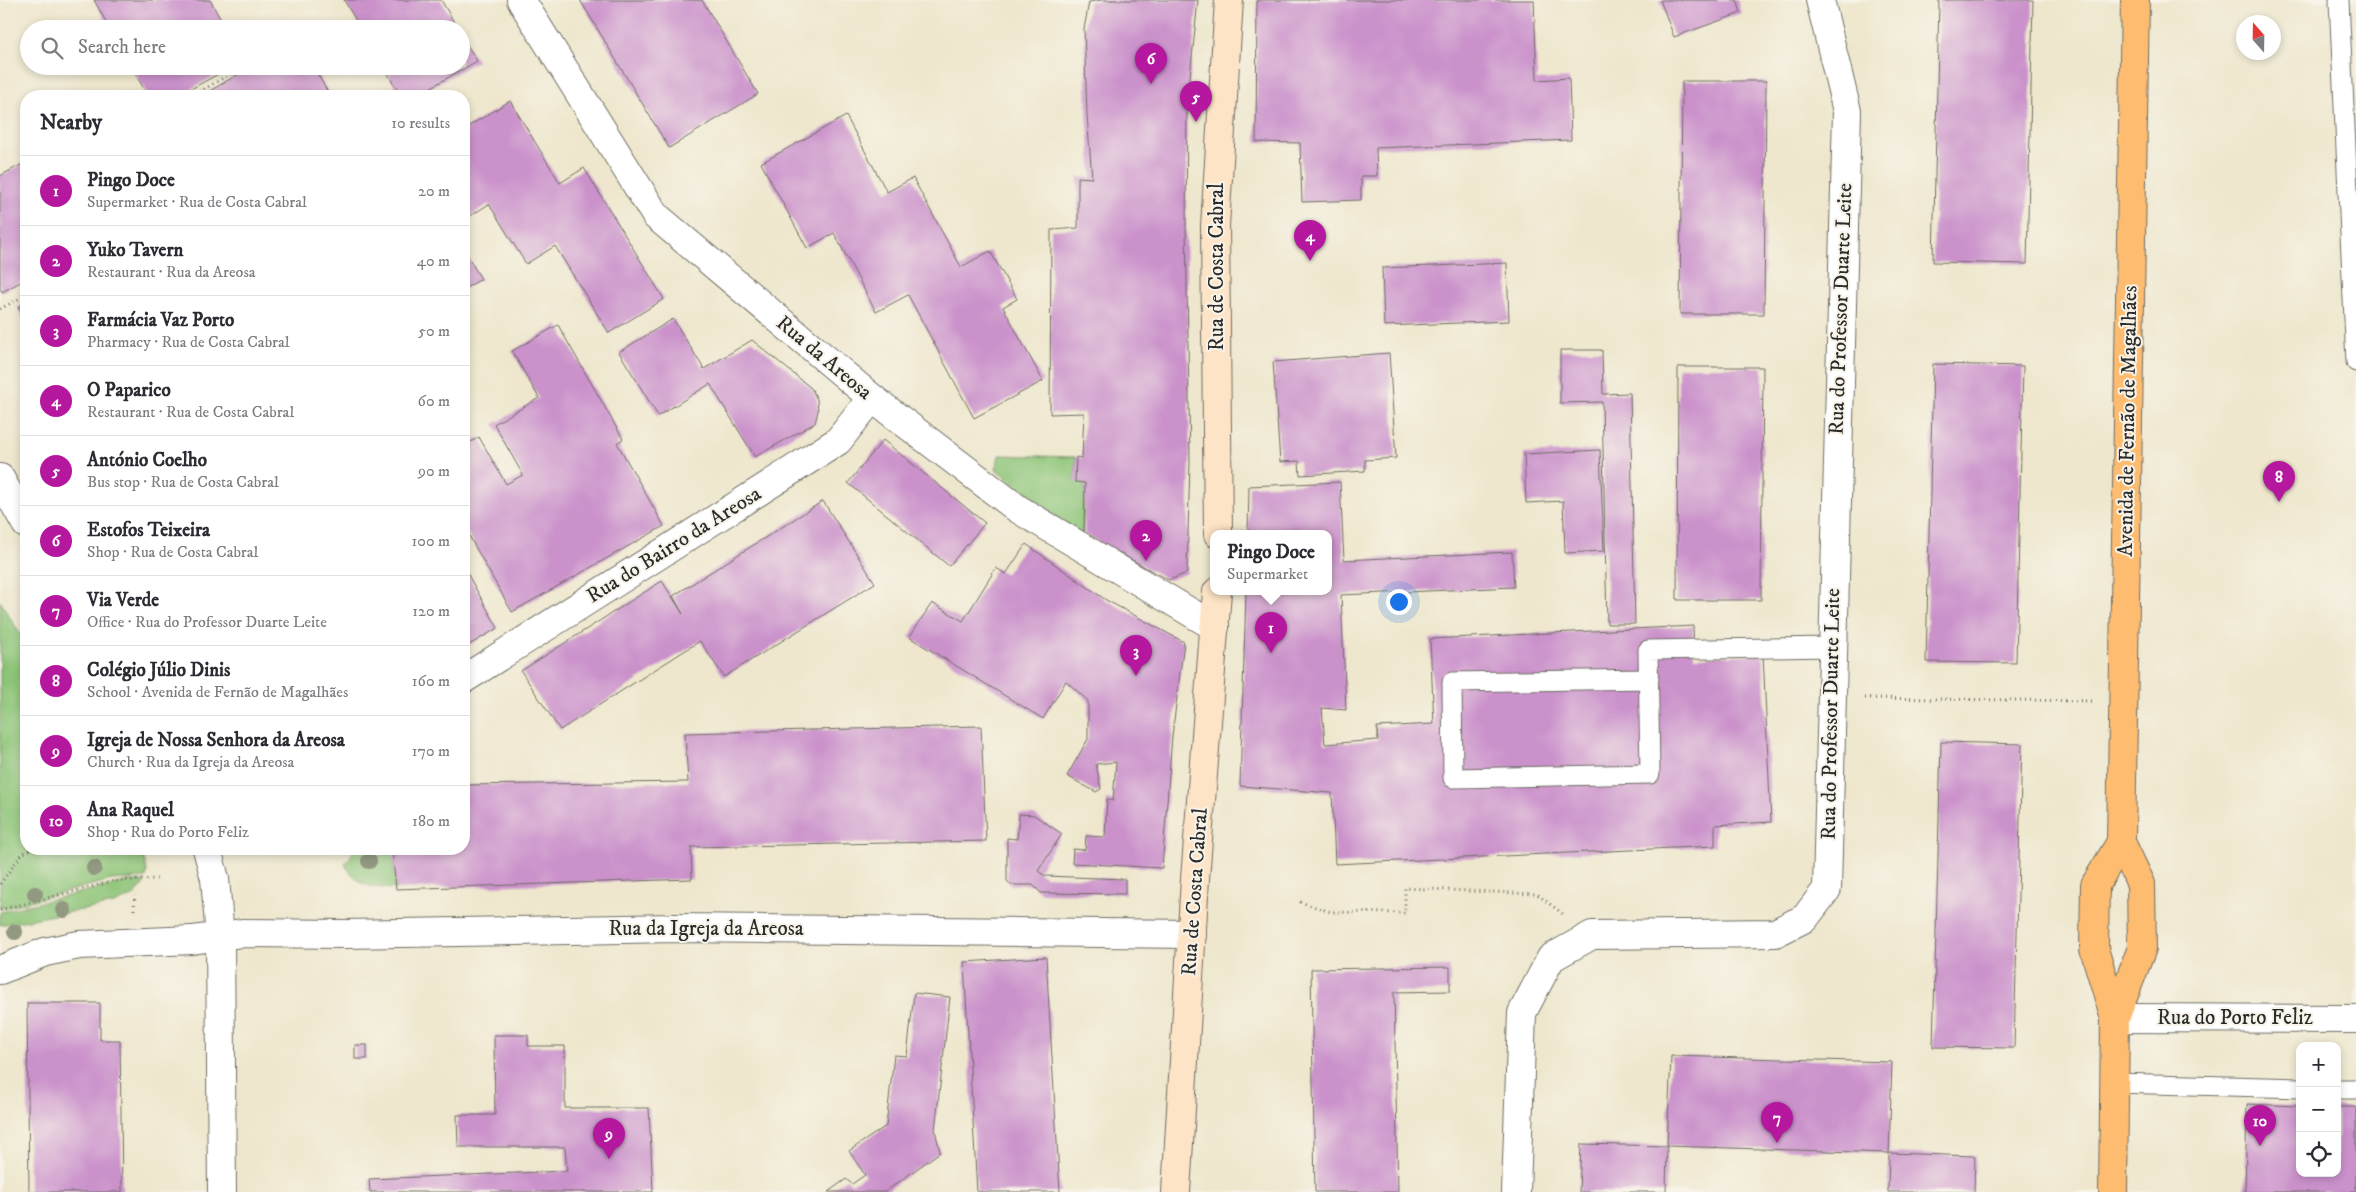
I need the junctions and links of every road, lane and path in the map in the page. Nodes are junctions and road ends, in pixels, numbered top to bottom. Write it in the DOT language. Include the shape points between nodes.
graph roads {
  1 [pos="521,0"];
  2 [pos="1229,0"];
  3 [pos="1820,0"];
  4 [pos="2135,0"];
  5 [pos="2339,0"];
  6 [pos="228,75"];
  7 [pos="202,90"];
  8 [pos="20,298"];
  9 [pos="0,309"];
  10 [pos="2356,362"];
  11 [pos="872,398"];
  12 [pos="0,478"];
  13 [pos="20,513"];
  14 [pos="1218,530"];
  15 [pos="1217,595"];
  16 [pos="1215,627"];
  17 [pos="1832,647"];
  18 [pos="470,675"];
  19 [pos="1648,679"];
  20 [pos="1831,697"];
  21 [pos="2123,702"];
  22 [pos="2121,842"];
  23 [pos="21,855"];
  24 [pos="209,855"];
  25 [pos="157,879"];
  26 [pos="0,884"];
  27 [pos="1300,902"];
  28 [pos="0,910"];
  29 [pos="1192,934"];
  30 [pos="1592,934"];
  31 [pos="220,936"];
  32 [pos="0,970"];
  33 [pos="2115,1018"];
  34 [pos="2356,1019"];
  35 [pos="2114,1083"];
  36 [pos="2296,1088"];
  37 [pos="2341,1089"];
  38 [pos="2356,1090"];
  39 [pos="222,1192"];
  40 [pos="1176,1192"];
  41 [pos="1516,1192"];
  42 [pos="2113,1192"];
  1 -- 11 [label="street, Rua da Areosa" via="656,216"];
  2 -- 14 [label="main road, Rua de Costa Cabral" via="1215,226"];
  3 -- 17 [label="street, Rua do Professor Duarte Leite" via="1847,111"];
  4 -- 21 [label="main road, Avenida de Fernão de Magalhães"];
  5 -- 10 [label="lane"];
  6 -- 7 [label="path"];
  8 -- 9 [label="path"];
  11 -- 16 [label="street, Rua da Areosa" via="1018,509"];
  11 -- 18 [label="street, Rua do Bairro da Areosa" via="838,440"];
  12 -- 13 [label="street"];
  15 -- 16 [label="main road, Rua de Costa Cabral"];
  16 -- 29 [label="main road, Rua de Costa Cabral"];
  17 -- 19 [label="lane" via="1648,650"];
  17 -- 20 [label="street, Rua do Professor Duarte Leite"];
  19 -- 19 [label="lane" via="1650,774 1454,778 1452,682"];
  20 -- 21 [label="path"];
  20 -- 30 [label="street, Rua do Professor Duarte Leite" via="1827,889 1805,918 1775,933"];
  21 -- 22 [label="main road, Avenida de Fernão de Magalhães"];
  22 -- 33 [label="main road, Avenida de Fernão de Magalhães" via="2141,884 2142,948"];
  22 -- 33 [label="main road, Avenida de Fernão de Magalhães" via="2095,885 2094,949"];
  23 -- 26 [label="path"];
  24 -- 31 [label="street" via="215,879"];
  25 -- 28 [label="path" via="107,883"];
  27 -- 30 [label="path" via="1331,912 1406,913 1405,888 1537,894"];
  29 -- 31 [label="street, Rua da Igreja da Areosa" via="676,928 242,933"];
  29 -- 40 [label="main road, Rua de Costa Cabral"];
  30 -- 41 [label="street" via="1551,958 1522,1013"];
  31 -- 32 [label="street, Rua da Igreja da Areosa" via="79,945 45,952"];
  31 -- 39 [label="street"];
  33 -- 34 [label="street, Rua do Porto Feliz"];
  33 -- 35 [label="main road, Avenida de Fernão de Magalhães"];
  35 -- 36 [label="lane"];
  35 -- 42 [label="main road, Avenida de Fernão de Magalhães"];
  37 -- 38 [label="lane"];
}
